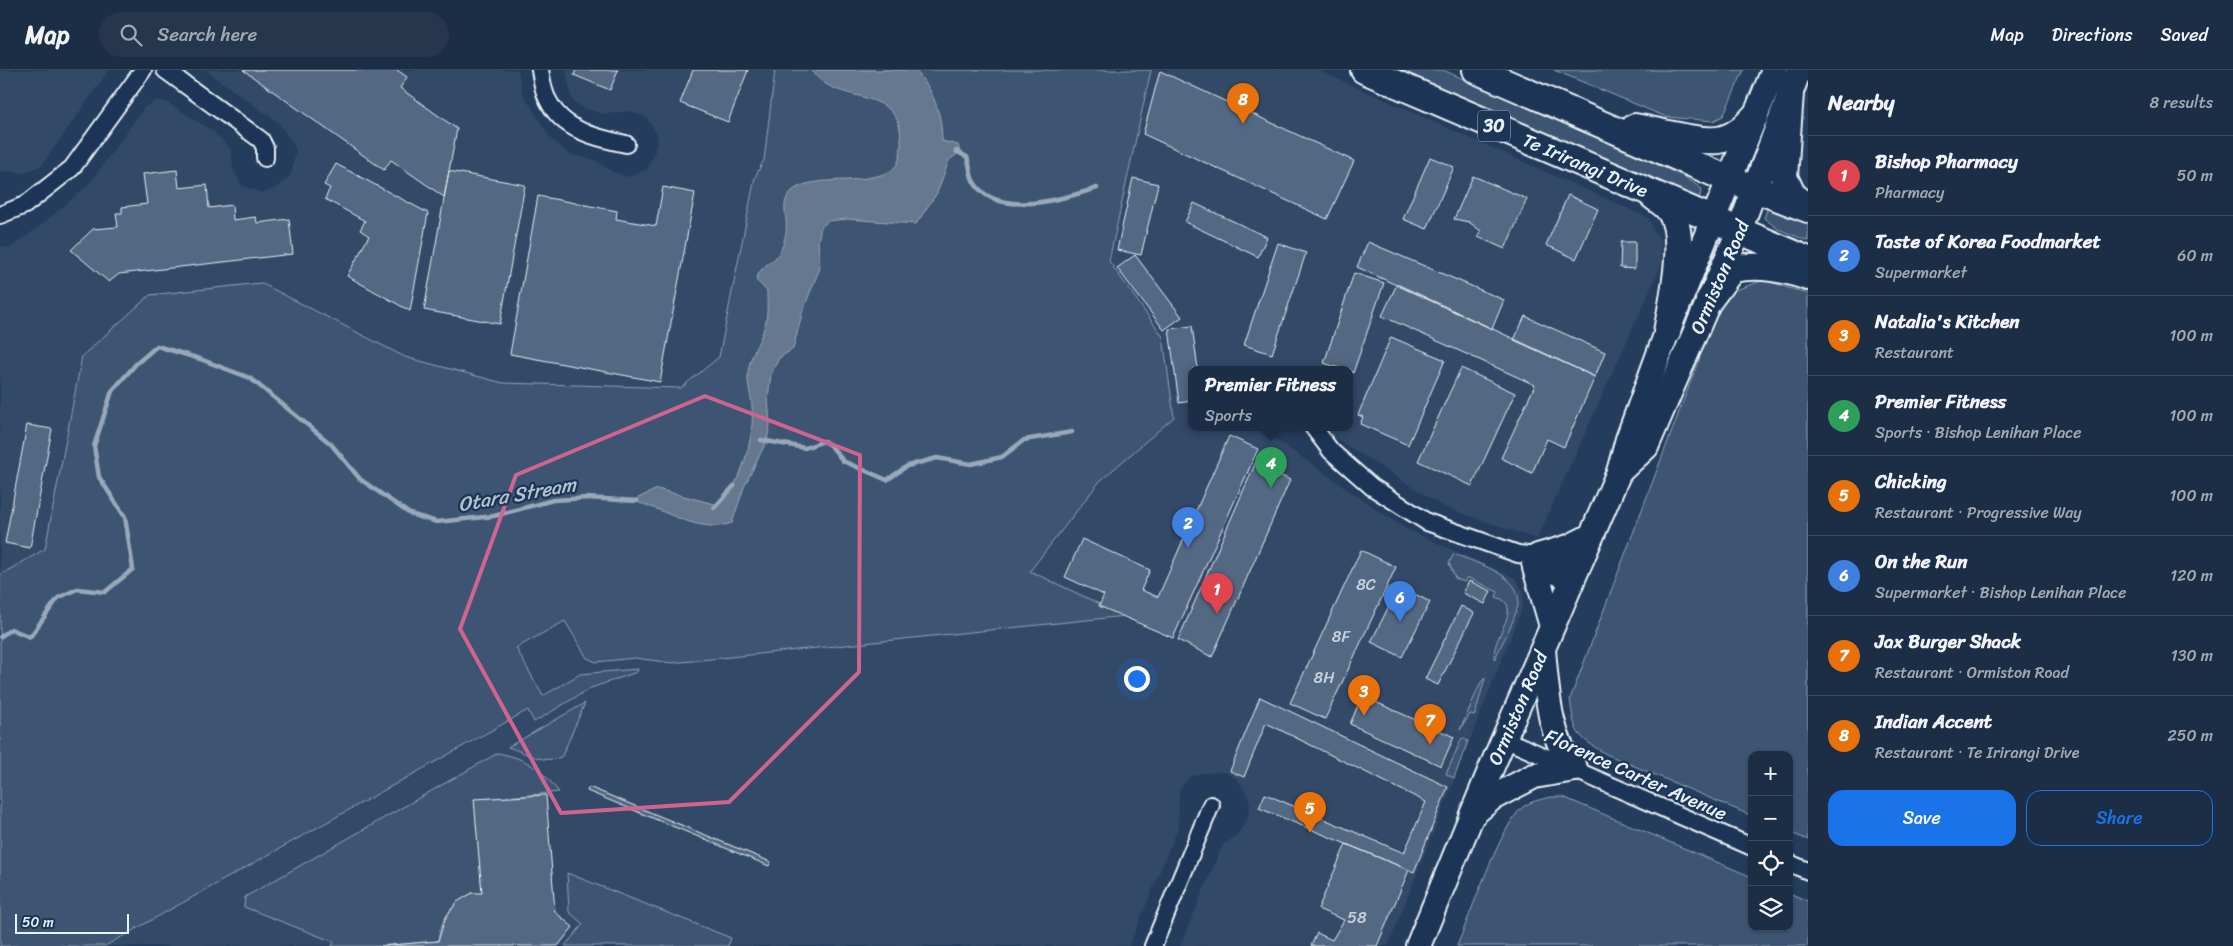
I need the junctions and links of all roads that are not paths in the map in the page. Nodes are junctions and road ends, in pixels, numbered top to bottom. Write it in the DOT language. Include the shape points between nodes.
graph roads {
  1 [pos="143,70"];
  2 [pos="165,70"];
  3 [pos="540,70"];
  4 [pos="1364,70"];
  5 [pos="1476,70"];
  6 [pos="1774,70"];
  7 [pos="1795,81"];
  8 [pos="1755,116"];
  9 [pos="1599,122"];
  10 [pos="626,144"];
  11 [pos="265,158"];
  12 [pos="1729,179"];
  13 [pos="1754,188"];
  14 [pos="1650,193"];
  15 [pos="1808,209"];
  16 [pos="0,215"];
  17 [pos="1713,220"];
  18 [pos="1739,231"];
  19 [pos="1808,260"];
  20 [pos="1808,277"];
  21 [pos="1709,300"];
  22 [pos="1667,332"];
  23 [pos="1316,431"];
  24 [pos="1619,472"];
  25 [pos="1591,536"];
  26 [pos="1530,559"];
  27 [pos="1574,575"];
  28 [pos="1552,626"];
  29 [pos="1543,648"];
  30 [pos="1504,739"];
  31 [pos="1575,769"];
  32 [pos="1211,805"];
  33 [pos="1471,816"];
  34 [pos="1748,844"];
  35 [pos="1793,865"];
  36 [pos="1808,871"];
  37 [pos="1153,946"];
  38 [pos="1418,946"];
  1 -- 16 [label="street" via="72,168 25,205"];
  2 -- 11 [label="street" via="261,140"];
  3 -- 10 [label="street" via="547,99 558,116 592,136"];
  4 -- 14 [label="main road, Te Irirangi Drive / 30"];
  5 -- 9 [label="main road, 30"];
  6 -- 8 [label="main road, Ormiston Road"];
  7 -- 13 [label="main road, Ormiston Road"];
  7 -- 15 [label="main road" via="1784,177 1792,194"];
  8 -- 9 [label="main road, 30" via="1742,130 1722,140"];
  8 -- 12 [label="main road, Ormiston Road"];
  9 -- 12 [label="main road, 30"];
  12 -- 13 [label="main road, 30"];
  12 -- 17 [label="main road, Ormiston Road"];
  13 -- 15 [label="main road, 30"];
  13 -- 18 [label="main road, Ormiston Road"];
  14 -- 17 [label="main road, Te Irirangi Drive / 30"];
  14 -- 22 [label="main road" via="1670,211 1677,232 1679,264"];
  17 -- 18 [label="main road, Te Irirangi Drive / 30"];
  17 -- 22 [label="main road, Ormiston Road"];
  18 -- 19 [label="main road, Te Irirangi Drive / 30"];
  18 -- 21 [label="main road, Ormiston Road"];
  20 -- 21 [label="main road" via="1780,267 1732,269"];
  21 -- 24 [label="main road, Ormiston Road" via="1646,447"];
  22 -- 24 [label="main road, Ormiston Road"];
  23 -- 26 [label="street" via="1331,451 1372,487 1427,522"];
  24 -- 25 [label="main road, Ormiston Road"];
  25 -- 26 [label="main road" via="1569,547"];
  25 -- 27 [label="main road, Ormiston Road"];
  26 -- 27 [label="street"];
  26 -- 28 [label="main road"];
  27 -- 28 [label="main road, Ormiston Road"];
  28 -- 29 [label="main road, Ormiston Road"];
  29 -- 30 [label="main road, Ormiston Road"];
  29 -- 31 [label="main road" via="1551,720 1564,756"];
  30 -- 31 [label="street, Florence Carter Avenue"];
  30 -- 33 [label="main road, Ormiston Road"];
  31 -- 33 [label="main road" via="1534,776 1492,798"];
  31 -- 34 [label="street, Florence Carter Avenue"];
  32 -- 37 [label="street"];
  33 -- 38 [label="main road, Ormiston Road"];
  35 -- 36 [label="street"];
}
